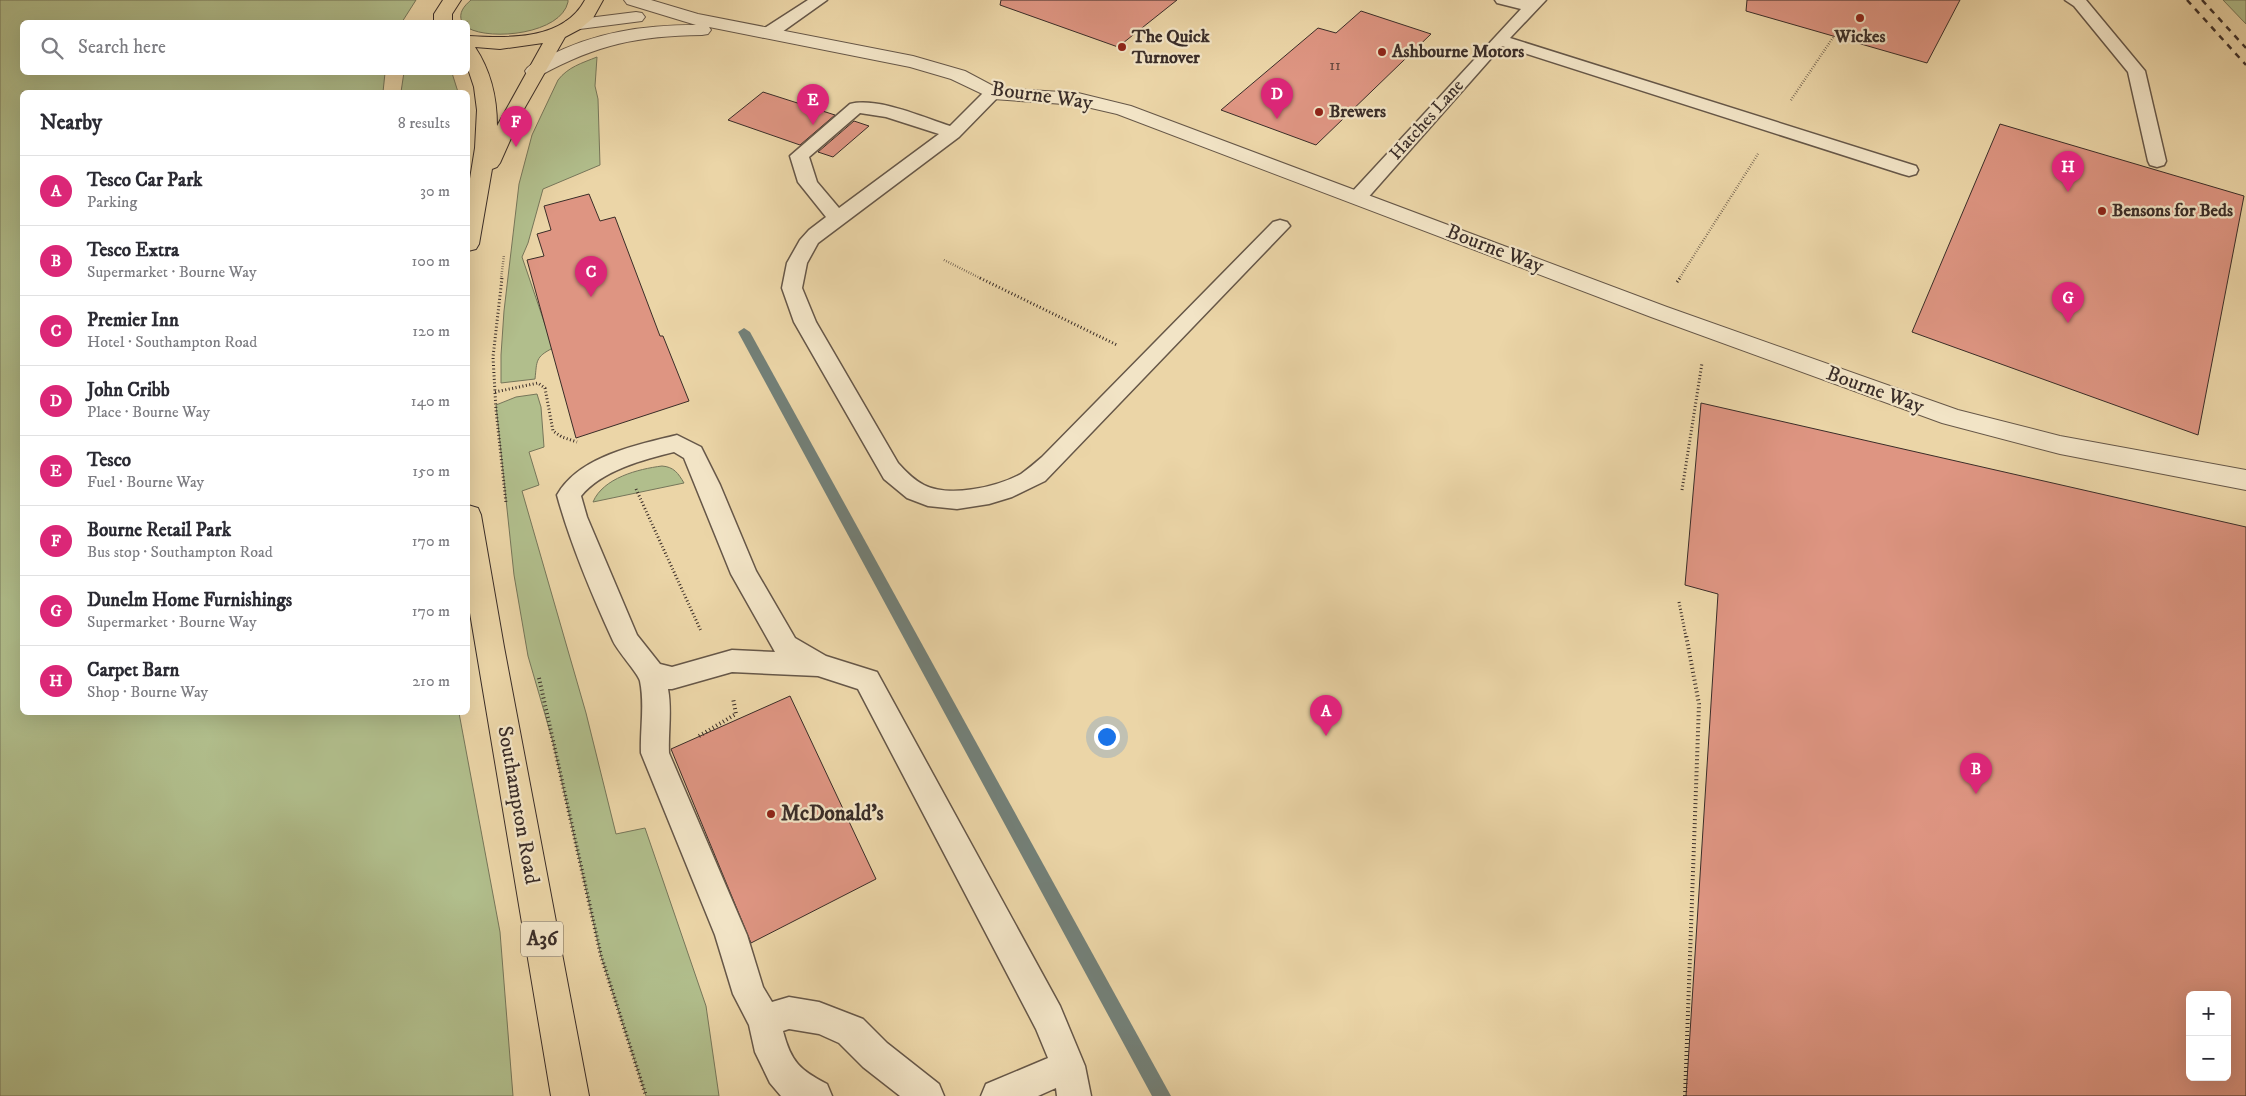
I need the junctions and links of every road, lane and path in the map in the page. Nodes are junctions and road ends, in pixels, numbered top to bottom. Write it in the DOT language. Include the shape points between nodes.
graph roads {
  1 [pos="452,0"];
  2 [pos="594,0"];
  3 [pos="633,0"];
  4 [pos="819,0"];
  5 [pos="1503,0"];
  6 [pos="2073,0"];
  7 [pos="1534,3"];
  8 [pos="695,19"];
  9 [pos="443,20"];
  10 [pos="565,28"];
  11 [pos="744,29"];
  12 [pos="769,34"];
  13 [pos="1834,36"];
  14 [pos="1499,40"];
  15 [pos="470,41"];
  16 [pos="470,54"];
  17 [pos="534,72"];
  18 [pos="993,93"];
  19 [pos="1775,126"];
  20 [pos="953,133"];
  21 [pos="2157,161"];
  22 [pos="1908,170"];
  23 [pos="479,190"];
  24 [pos="1358,197"];
  25 [pos="837,218"];
  26 [pos="1280,226"];
  27 [pos="470,234"];
  28 [pos="944,260"];
  29 [pos="1659,312"];
  30 [pos="1708,328"];
  31 [pos="1149,360"];
  32 [pos="495,392"];
  33 [pos="623,461"];
  34 [pos="2246,480"];
  35 [pos="1682,490"];
  36 [pos="470,528"];
  37 [pos="1679,602"];
  38 [pos="717,664"];
  39 [pos="818,665"];
  40 [pos="652,674"];
  41 [pos="699,736"];
  42 [pos="764,1020"];
  43 [pos="1071,1081"];
  44 [pos="570,1096"];
  45 [pos="815,1096"];
  46 [pos="928,1096"];
  47 [pos="998,1096"];
  48 [pos="1685,1096"];
  1 -- 9 [label="highway"];
  2 -- 10 [label="highway" via="590,10"];
  3 -- 8 [label="street, Bourne Way"];
  4 -- 12 [label="lane"];
  5 -- 7 [label="lane"];
  6 -- 21 [label="lane" via="2080,3 2136,71"];
  7 -- 14 [label="lane, Hatches Lane"];
  8 -- 10 [label="street, Bourne Way" via="635,17"];
  8 -- 11 [label="street, Bourne Way"];
  10 -- 15 [label="highway" via="541,38 503,44"];
  10 -- 17 [label="highway"];
  11 -- 12 [label="street, Bourne Way"];
  11 -- 17 [label="street, Bourne Way" via="651,30 625,35 579,48"];
  12 -- 18 [label="street, Bourne Way" via="914,62 958,75"];
  13 -- 19 [label="path"];
  14 -- 19 [label="lane"];
  14 -- 24 [label="lane, Hatches Lane"];
  16 -- 23 [label="highway" via="480,73 488,112"];
  17 -- 23 [label="highway"];
  18 -- 20 [label="lane"];
  18 -- 24 [label="street, Bourne Way" via="1078,99 1124,110"];
  19 -- 22 [label="lane"];
  19 -- 29 [label="path"];
  20 -- 25 [label="lane"];
  20 -- 25 [label="lane" via="885,112 856,108 799,156 805,179"];
  23 -- 27 [label="highway"];
  24 -- 29 [label="street, Bourne Way"];
  25 -- 31 [label="lane" via="810,240 797,263 792,288 805,322 890,469 917,493 945,498 988,497 1030,479 1050,463"];
  26 -- 31 [label="lane"];
  28 -- 31 [label="path"];
  29 -- 30 [label="street, Bourne Way"];
  30 -- 34 [label="street, Bourne Way" via="1996,431"];
  30 -- 35 [label="path"];
  32 -- 33 [label="path" via="538,383 545,388 553,431 576,442 611,438"];
  33 -- 38 [label="path"];
  33 -- 39 [label="lane" via="677,443 693,453 744,574 786,646"];
  33 -- 40 [label="lane" via="582,480 569,494 574,517 626,641"];
  36 -- 44 [label="highway, Southampton Road / A36"];
  37 -- 48 [label="path" via="1699,704"];
  38 -- 39 [label="lane" via="732,661"];
  38 -- 40 [label="lane" via="672,678"];
  38 -- 41 [label="path" via="734,699 736,714"];
  39 -- 43 [label="lane" via="867,680 1048,1018"];
  40 -- 42 [label="lane" via="657,702 655,753 731,935 749,994"];
  42 -- 45 [label="lane" via="772,1052 782,1071 794,1084"];
  42 -- 46 [label="lane" via="789,1013 819,1018 851,1031 875,1055"];
  43 -- 47 [label="lane"];
}
